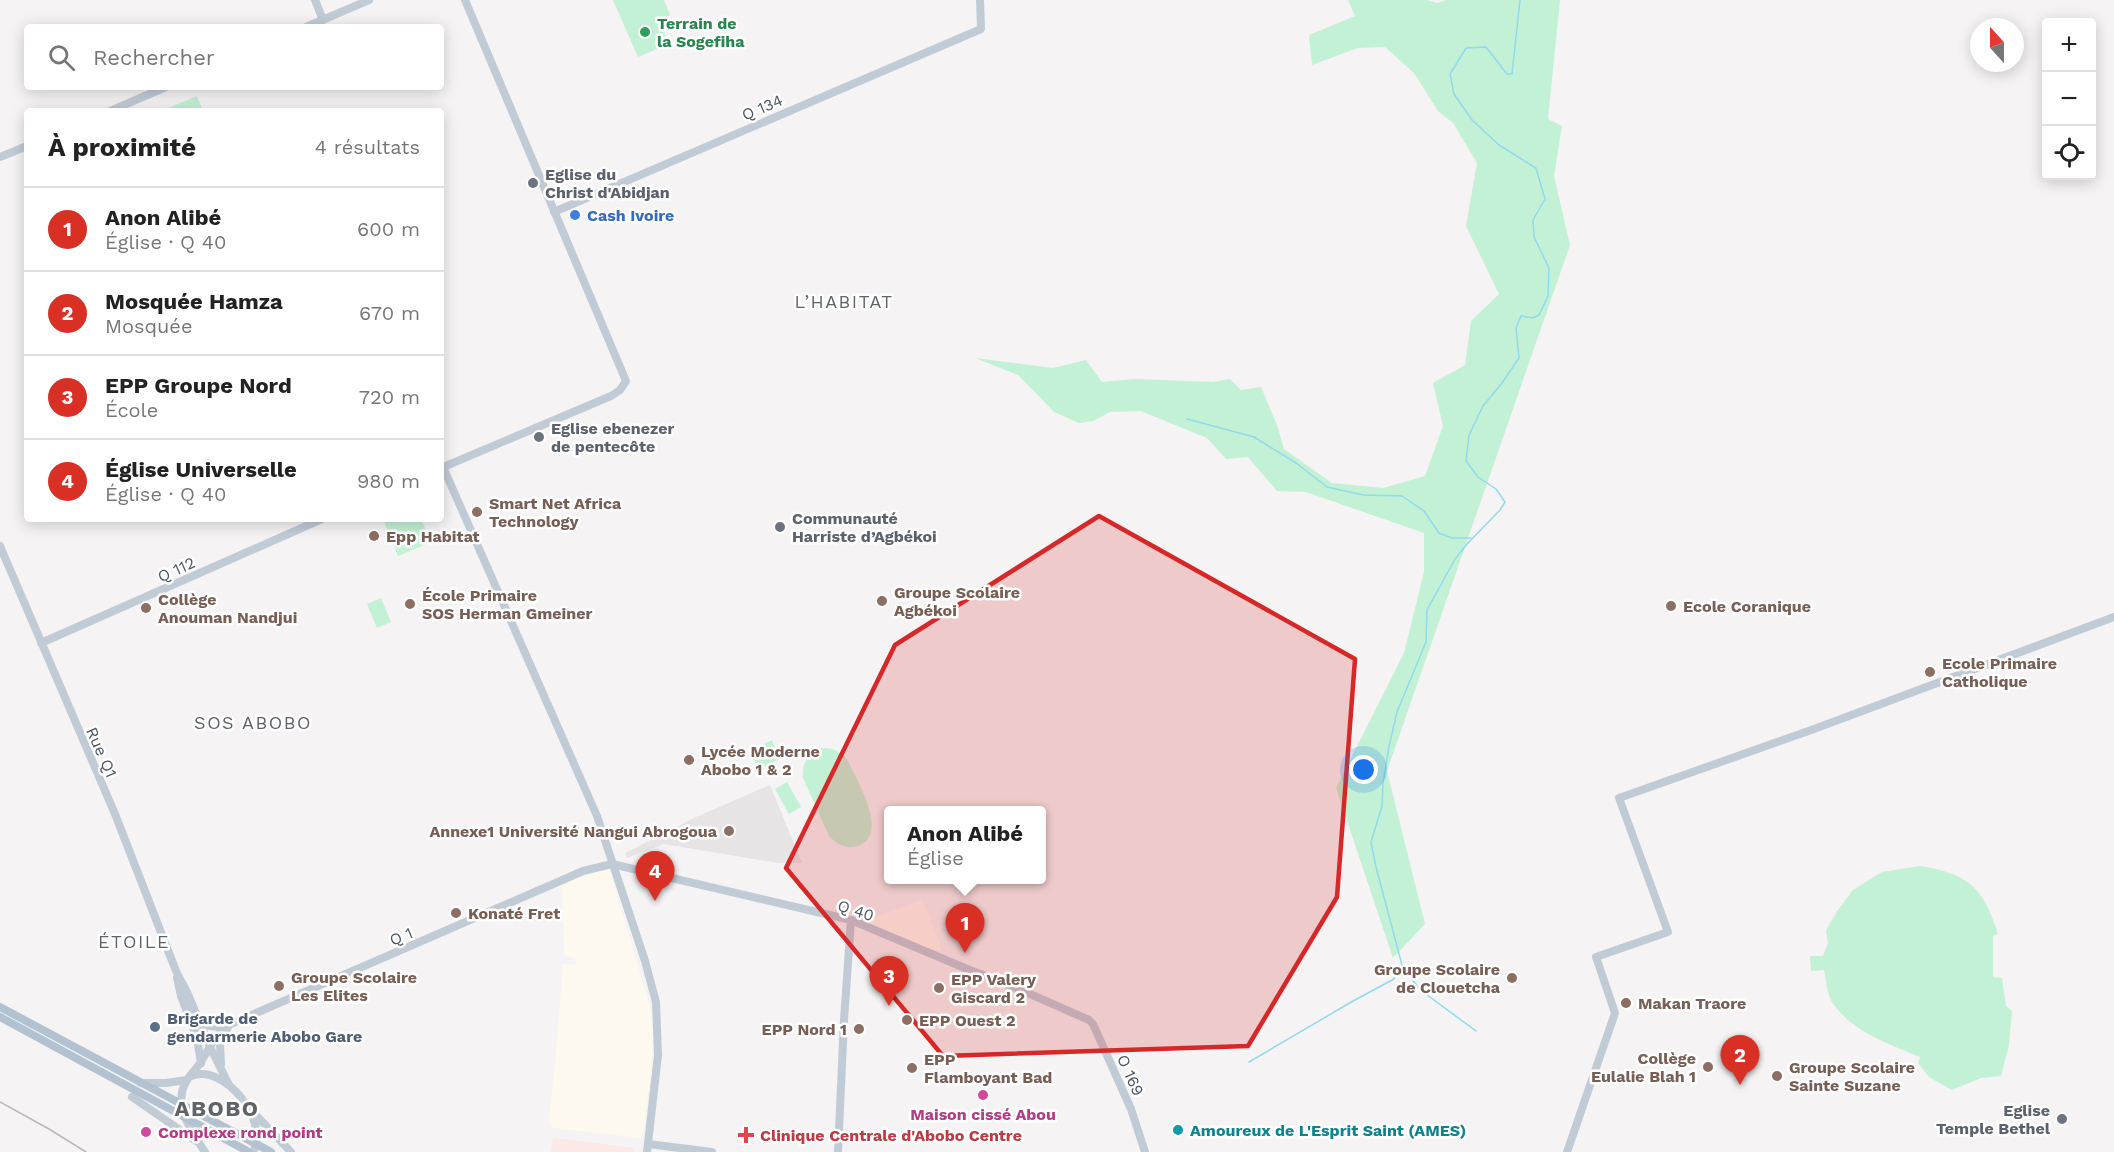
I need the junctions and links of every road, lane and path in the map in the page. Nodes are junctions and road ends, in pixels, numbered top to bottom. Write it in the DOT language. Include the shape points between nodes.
graph roads {
  1 [pos="315,0"];
  2 [pos="369,0"];
  3 [pos="465,0"];
  4 [pos="980,0"];
  5 [pos="323,20"];
  6 [pos="313,24"];
  7 [pos="159,90"];
  8 [pos="117,108"];
  9 [pos="24,147"];
  10 [pos="0,158"];
  11 [pos="554,212"];
  12 [pos="444,467"];
  13 [pos="444,472"];
  14 [pos="315,522"];
  15 [pos="0,546"];
  16 [pos="2114,617"];
  17 [pos="41,643"];
  18 [pos="612,864"];
  19 [pos="851,920"];
  20 [pos="176,971"];
  21 [pos="0,1007"];
  22 [pos="1081,1016"];
  23 [pos="0,1017"];
  24 [pos="200,1022"];
  25 [pos="227,1025"];
  26 [pos="210,1047"];
  27 [pos="201,1063"];
  28 [pos="221,1066"];
  29 [pos="189,1078"];
  30 [pos="141,1083"];
  31 [pos="125,1086"];
  32 [pos="229,1086"];
  33 [pos="132,1097"];
  34 [pos="183,1105"];
  35 [pos="247,1106"];
  36 [pos="185,1117"];
  37 [pos="200,1144"];
  38 [pos="647,1148"];
  39 [pos="253,1149"];
  40 [pos="196,1152"];
  41 [pos="205,1152"];
  42 [pos="271,1152"];
  43 [pos="291,1152"];
  44 [pos="712,1152"];
  45 [pos="838,1152"];
  46 [pos="1145,1152"];
  47 [pos="1567,1152"];
  1 -- 5 [label="street"];
  2 -- 5 [label="street"];
  3 -- 11 [label="street"];
  4 -- 11 [label="street, Q 134" via="981,29"];
  5 -- 6 [label="street"];
  7 -- 8 [label="street"];
  9 -- 10 [label="street"];
  11 -- 12 [label="street" via="626,381 610,396"];
  13 -- 18 [label="street" via="597,816"];
  14 -- 17 [label="street, Q 112"];
  15 -- 17 [label="street, Rue Q1"];
  16 -- 47 [label="street" via="1619,798 1668,932 1596,957 1615,1013"];
  17 -- 20 [label="street, Rue Q1" via="115,814"];
  18 -- 19 [label="street, Q 40"];
  18 -- 25 [label="street, Q 1" via="583,871"];
  18 -- 38 [label="street" via="656,1002 658,1055"];
  19 -- 22 [label="street, Q 40"];
  19 -- 45 [label="street"];
  20 -- 24 [label="street, Rue Q1"];
  20 -- 27 [label="street, Rue Q1"];
  21 -- 30 [label="main road"];
  22 -- 46 [label="street, O 169" via="1093,1024 1131,1109"];
  23 -- 31 [label="main road"];
  24 -- 25 [label="street"];
  24 -- 26 [label="street, Rue Q1"];
  25 -- 26 [label="street"];
  25 -- 28 [label="street" via="221,1040"];
  26 -- 27 [label="street"];
  26 -- 28 [label="street, Rue Q1"];
  27 -- 29 [label="street"];
  28 -- 32 [label="street, Rue Q1"];
  29 -- 30 [label="street"];
  29 -- 32 [label="street" via="209,1075"];
  29 -- 34 [label="street"];
  30 -- 34 [label="main road"];
  31 -- 33 [label="main road"];
  31 -- 36 [label="main road"];
  32 -- 35 [label="street"];
  33 -- 37 [label="street"];
  34 -- 36 [label="street"];
  34 -- 39 [label="main road"];
  35 -- 39 [label="street" via="256,1126"];
  35 -- 43 [label="street"];
  36 -- 37 [label="street"];
  36 -- 39 [label="main road"];
  37 -- 40 [label="street"];
  37 -- 41 [label="street"];
  38 -- 44 [label="street"];
  39 -- 42 [label="main road"];
}
